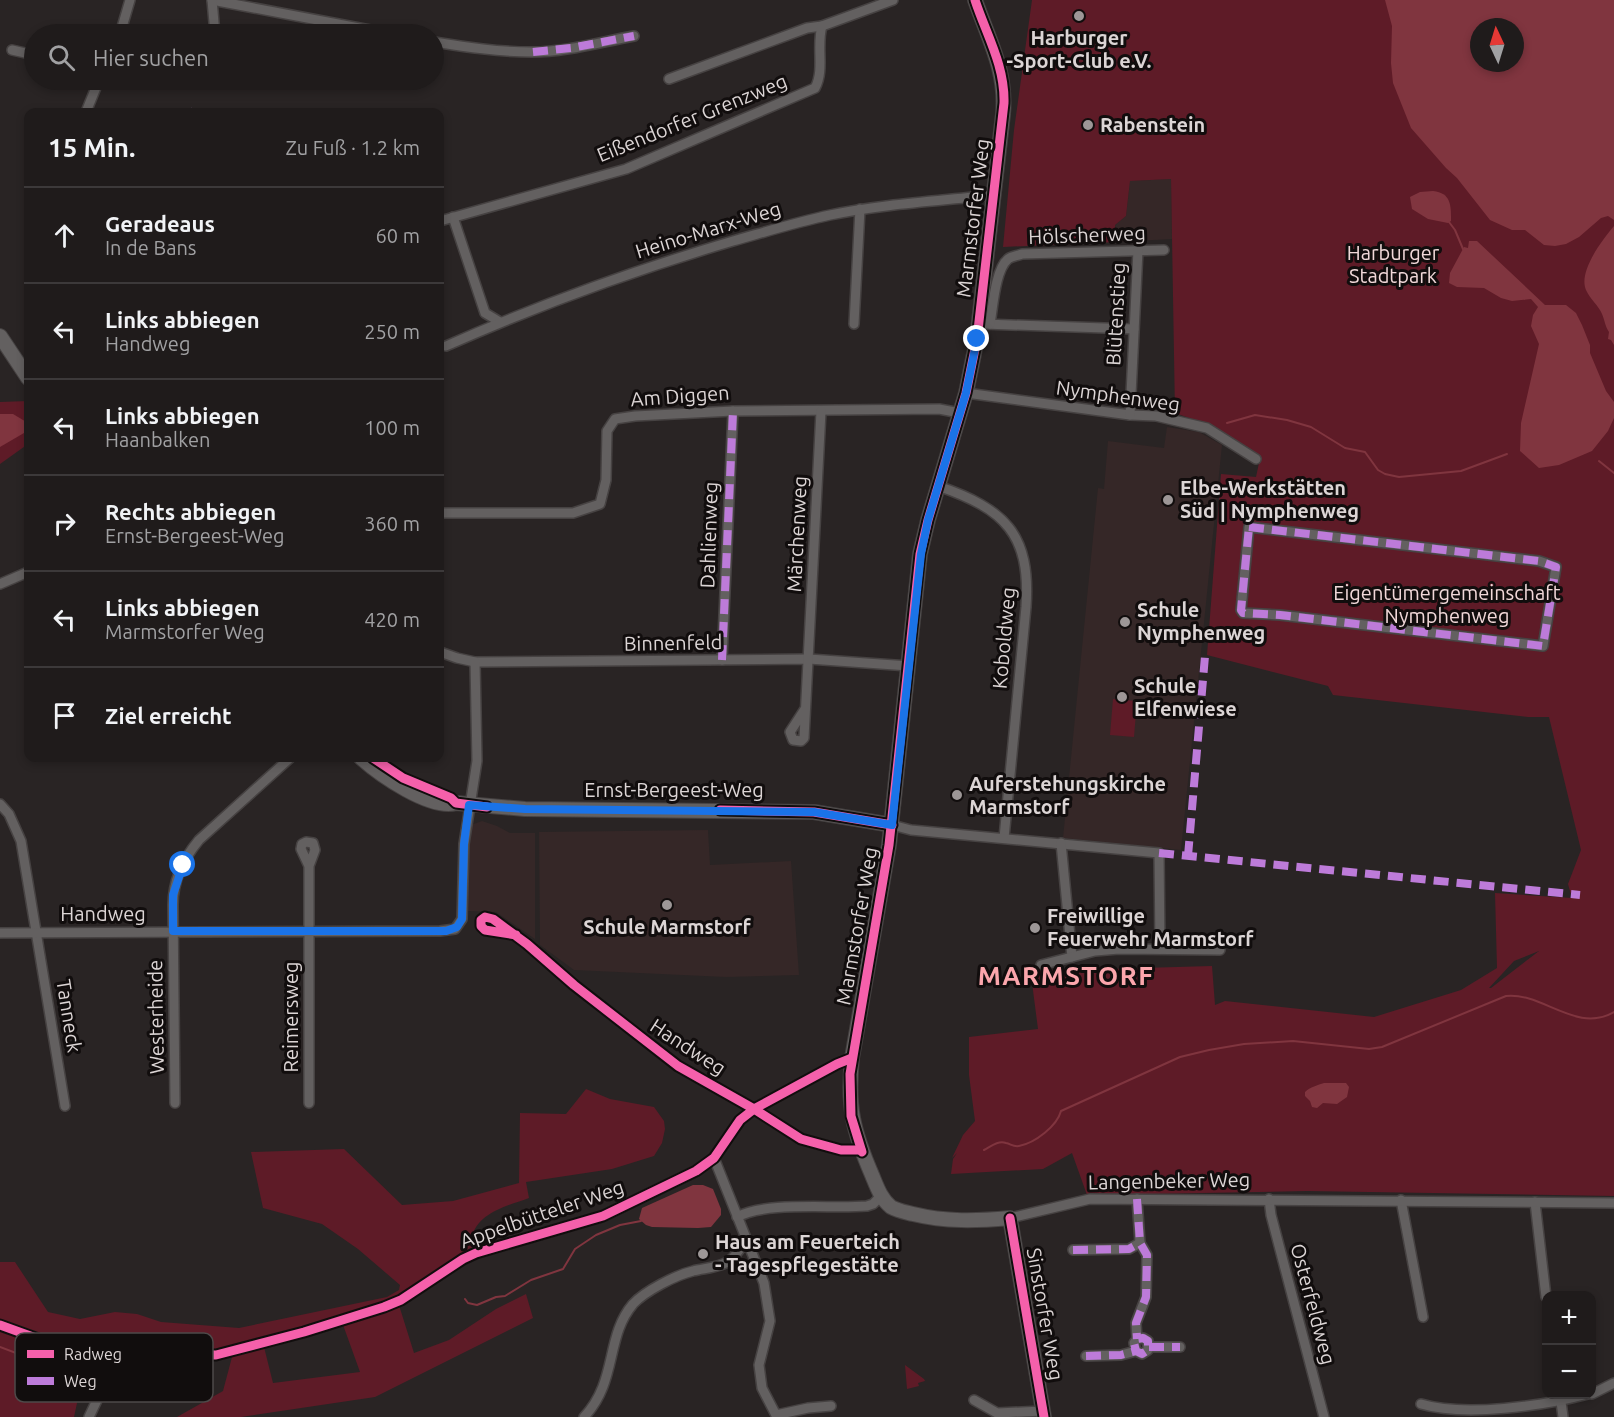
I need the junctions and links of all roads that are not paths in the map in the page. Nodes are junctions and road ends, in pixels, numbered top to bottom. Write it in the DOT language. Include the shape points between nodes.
graph roads {
  1 [pos="130,0"];
  2 [pos="212,0"];
  3 [pos="893,0"];
  4 [pos="975,0"];
  5 [pos="123,24"];
  6 [pos="213,24"];
  7 [pos="338,24"];
  8 [pos="822,26"];
  9 [pos="634,36"];
  10 [pos="444,44"];
  11 [pos="12,50"];
  12 [pos="24,53"];
  13 [pos="669,79"];
  14 [pos="95,90"];
  15 [pos="88,108"];
  16 [pos="993,195"];
  17 [pos="860,209"];
  18 [pos="453,217"];
  19 [pos="444,220"];
  20 [pos="1138,250"];
  21 [pos="1164,250"];
  22 [pos="1010,257"];
  23 [pos="500,322"];
  24 [pos="854,324"];
  25 [pos="984,324"];
  26 [pos="1134,329"];
  27 [pos="0,336"];
  28 [pos="446,346"];
  29 [pos="24,372"];
  30 [pos="966,393"];
  31 [pos="733,411"];
  32 [pos="821,411"];
  33 [pos="960,413"];
  34 [pos="1130,415"];
  35 [pos="1256,459"];
  36 [pos="938,486"];
  37 [pos="444,513"];
  38 [pos="1249,527"];
  39 [pos="24,574"];
  40 [pos="0,584"];
  41 [pos="444,653"];
  42 [pos="809,659"];
  43 [pos="722,660"];
  44 [pos="476,662"];
  45 [pos="909,666"];
  46 [pos="805,710"];
  47 [pos="285,762"];
  48 [pos="366,762"];
  49 [pos="379,762"];
  50 [pos="0,804"];
  51 [pos="463,804"];
  52 [pos="892,825"];
  53 [pos="1004,838"];
  54 [pos="1061,843"];
  55 [pos="309,866"];
  56 [pos="310,930"];
  57 [pos="173,931"];
  58 [pos="37,932"];
  59 [pos="0,933"];
  60 [pos="516,935"];
  61 [pos="1160,949"];
  62 [pos="1220,950"];
  63 [pos="1072,957"];
  64 [pos="1041,965"];
  65 [pos="852,1058"];
  66 [pos="175,1103"];
  67 [pos="309,1103"];
  68 [pos="65,1106"];
  69 [pos="754,1109"];
  70 [pos="861,1150"];
  71 [pos="714,1158"];
  72 [pos="881,1196"];
  73 [pos="1137,1199"];
  74 [pos="1269,1199"];
  75 [pos="1401,1200"];
  76 [pos="1535,1202"];
  77 [pos="1614,1203"];
  78 [pos="737,1217"];
  79 [pos="1010,1218"];
  80 [pos="747,1240"];
  81 [pos="1140,1243"];
  82 [pos="1072,1250"];
  83 [pos="1545,1291"];
  84 [pos="1423,1317"];
  85 [pos="0,1325"];
  86 [pos="22,1333"];
  87 [pos="1137,1339"];
  88 [pos="1149,1347"];
  89 [pos="1180,1347"];
  90 [pos="1136,1351"];
  91 [pos="213,1355"];
  92 [pos="1086,1356"];
  93 [pos="1614,1383"];
  94 [pos="1596,1391"];
  95 [pos="1555,1399"];
  96 [pos="1561,1399"];
  97 [pos="974,1400"];
  98 [pos="95,1402"];
  99 [pos="1421,1404"];
  100 [pos="831,1406"];
  101 [pos="1043,1414"];
  102 [pos="776,1416"];
  103 [pos="88,1417"];
  104 [pos="584,1417"];
  105 [pos="1324,1417"];
  106 [pos="1563,1417"];
  1 -- 5 [label="street"];
  2 -- 6 [label="street"];
  2 -- 7 [label="street"];
  3 -- 8 [label="street"];
  4 -- 16 [label="street, Marmstorfer Weg" via="997,56 1004,94"];
  8 -- 13 [label="street" via="807,28"];
  8 -- 18 [label="street, Eißendorfer Grenzweg" via="819,81 815,87 626,169"];
  9 -- 10 [label="street" via="533,52"];
  11 -- 12 [label="street"];
  14 -- 15 [label="street"];
  16 -- 17 [label="street, Heino-Marx-Weg"];
  16 -- 25 [label="street, Marmstorfer Weg"];
  17 -- 23 [label="street, Heino-Marx-Weg" via="804,220 671,259"];
  17 -- 24 [label="street"];
  18 -- 19 [label="street, Eißendorfer Grenzweg"];
  18 -- 23 [label="street" via="485,313"];
  20 -- 21 [label="street, Hölscherweg"];
  20 -- 22 [label="street, Hölscherweg"];
  20 -- 26 [label="street, Blütenstieg"];
  22 -- 25 [label="street, Marmstorfer Weg" via="999,274"];
  23 -- 28 [label="street, Heino-Marx-Weg"];
  25 -- 26 [label="street"];
  25 -- 30 [label="street, Marmstorfer Weg"];
  26 -- 34 [label="street, Blütenstieg"];
  27 -- 29 [label="street"];
  30 -- 33 [label="street, Marmstorfer Weg"];
  30 -- 34 [label="street, Nymphenweg"];
  31 -- 32 [label="street, Am Diggen"];
  31 -- 37 [label="street, Am Diggen" via="615,419 607,431 606,480 600,504 573,513"];
  31 -- 43 [label="street, Dahlienweg"];
  32 -- 33 [label="street, Am Diggen" via="939,409"];
  32 -- 42 [label="street, Märchenweg"];
  33 -- 36 [label="street, Marmstorfer Weg"];
  34 -- 35 [label="street, Nymphenweg" via="1156,416 1208,428"];
  36 -- 45 [label="street, Marmstorfer Weg" via="921,554"];
  36 -- 53 [label="street, Koboldweg" via="970,497 999,517 1011,531 1025,561 1026,607"];
  38 -- 38 [label="street" via="1539,561 1556,567 1544,646 1243,613"];
  39 -- 40 [label="street"];
  41 -- 44 [label="street, Binnenfeld"];
  42 -- 43 [label="street, Binnenfeld"];
  42 -- 45 [label="street, Binnenfeld"];
  42 -- 46 [label="street, Märchenweg"];
  43 -- 44 [label="street, Binnenfeld"];
  44 -- 51 [label="street" via="477,761"];
  45 -- 52 [label="street, Marmstorfer Weg"];
  47 -- 57 [label="street, Westerheide" via="193,847 173,895"];
  48 -- 51 [label="street, Ernst-Bergeest-Weg" via="410,790 449,805"];
  49 -- 51 [label="street, Ernst-Bergeest-Weg" via="425,789"];
  50 -- 58 [label="street, Tanneck" via="21,841"];
  51 -- 52 [label="street, Ernst-Bergeest-Weg" via="525,809 814,812"];
  51 -- 56 [label="street, Handweg" via="462,916 458,926 446,931"];
  52 -- 53 [label="street"];
  52 -- 65 [label="street, Marmstorfer Weg"];
  53 -- 54 [label="street"];
  54 -- 61 [label="street" via="1159,853"];
  54 -- 63 [label="street"];
  55 -- 56 [label="street, Reimersweg"];
  56 -- 57 [label="street, Handweg"];
  56 -- 67 [label="street, Reimersweg"];
  57 -- 58 [label="street, Handweg"];
  57 -- 66 [label="street, Westerheide"];
  58 -- 59 [label="street, Handweg"];
  58 -- 68 [label="street, Tanneck"];
  60 -- 69 [label="street, Handweg" via="678,1066"];
  61 -- 62 [label="street"];
  61 -- 63 [label="street" via="1119,949"];
  63 -- 64 [label="street"];
  65 -- 69 [label="street"];
  65 -- 70 [label="street, Marmstorfer Weg" via="850,1105"];
  69 -- 70 [label="street, Handweg" via="801,1139 841,1150"];
  69 -- 71 [label="street" via="740,1120"];
  70 -- 72 [label="street, Marmstorfer Weg"];
  71 -- 78 [label="street"];
  71 -- 91 [label="street, Appelbütteler Weg" via="696,1171 603,1216 476,1253 401,1300 355,1318"];
  72 -- 78 [label="street" via="869,1205 769,1209 748,1211"];
  72 -- 79 [label="street, Langenbeker Weg" via="899,1211 940,1220"];
  73 -- 74 [label="street, Langenbeker Weg"];
  73 -- 79 [label="street, Langenbeker Weg" via="1090,1199"];
  73 -- 81 [label="street"];
  74 -- 75 [label="street, Langenbeker Weg"];
  74 -- 105 [label="street, Osterfeldweg"];
  75 -- 76 [label="street, Langenbeker Weg"];
  75 -- 84 [label="street"];
  76 -- 77 [label="street, Langenbeker Weg"];
  76 -- 83 [label="street"];
  78 -- 80 [label="street"];
  79 -- 101 [label="street, Sinstorfer Weg"];
  80 -- 102 [label="street" via="764,1283 769,1310 759,1365 762,1388"];
  80 -- 104 [label="street" via="727,1263 690,1272 633,1305 618,1331 604,1388"];
  81 -- 82 [label="street" via="1129,1249"];
  81 -- 87 [label="street" via="1147,1255 1146,1297 1136,1323"];
  85 -- 86 [label="street, Appelbütteler Weg"];
  87 -- 88 [label="street" via="1146,1339"];
  87 -- 90 [label="street"];
  88 -- 89 [label="street"];
  88 -- 90 [label="street" via="1145,1353"];
  90 -- 92 [label="street"];
  93 -- 94 [label="street"];
  95 -- 99 [label="street" via="1479,1411 1435,1409"];
  96 -- 106 [label="street"];
  97 -- 101 [label="street" via="997,1413"];
  98 -- 103 [label="street"];
  100 -- 102 [label="street"];
}
